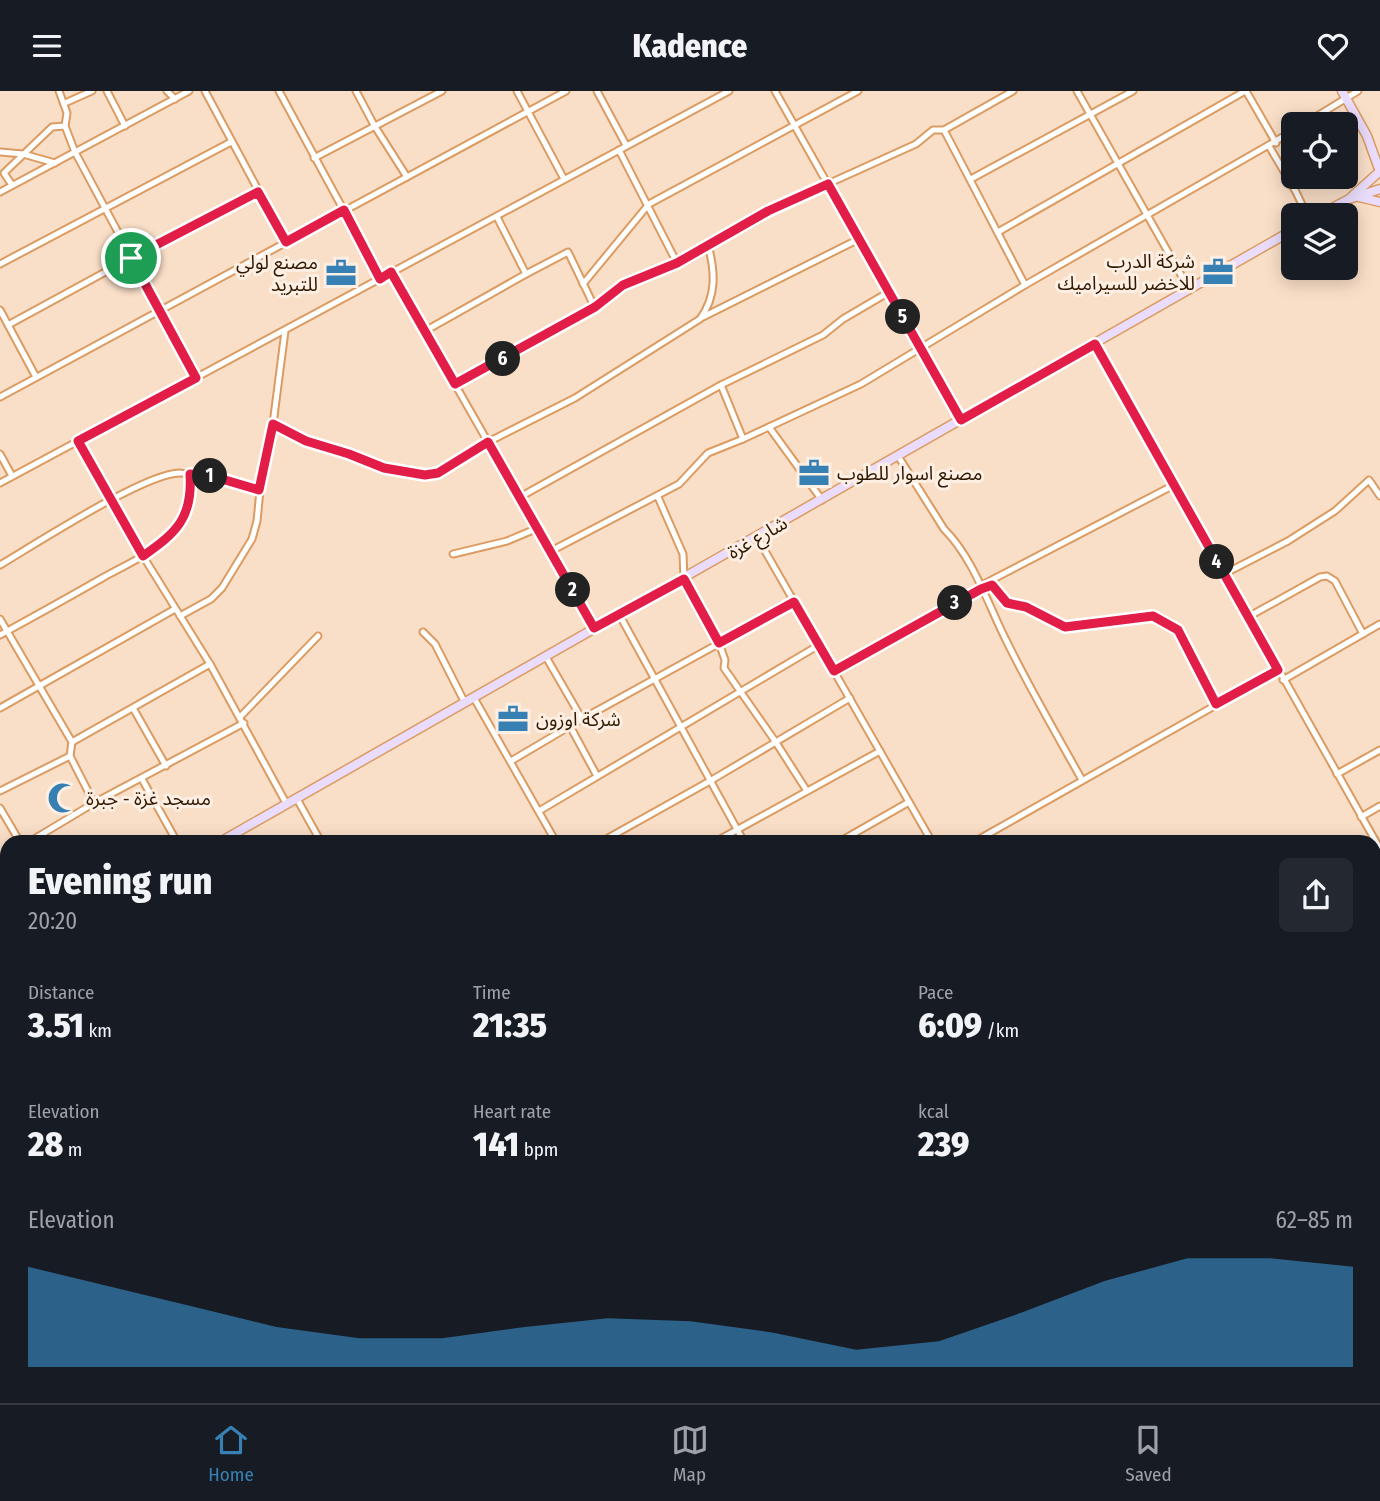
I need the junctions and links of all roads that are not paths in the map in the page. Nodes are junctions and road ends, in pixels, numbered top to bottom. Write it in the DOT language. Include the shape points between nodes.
graph roads {
  1 [pos="59,91"];
  2 [pos="92,91"];
  3 [pos="107,91"];
  4 [pos="167,91"];
  5 [pos="190,91"];
  6 [pos="205,91"];
  7 [pos="279,91"];
  8 [pos="356,91"];
  9 [pos="442,91"];
  10 [pos="517,91"];
  11 [pos="566,91"];
  12 [pos="597,91"];
  13 [pos="729,91"];
  14 [pos="775,91"];
  15 [pos="858,91"];
  16 [pos="1013,91"];
  17 [pos="1077,91"];
  18 [pos="1133,91"];
  19 [pos="1245,91"];
  20 [pos="1358,91"];
  21 [pos="1343,95"];
  22 [pos="175,99"];
  23 [pos="65,103"];
  24 [pos="529,111"];
  25 [pos="1320,112"];
  26 [pos="1090,116"];
  27 [pos="796,124"];
  28 [pos="374,125"];
  29 [pos="65,126"];
  30 [pos="125,126"];
  31 [pos="944,130"];
  32 [pos="1367,136"];
  33 [pos="1281,139"];
  34 [pos="231,142"];
  35 [pos="1276,142"];
  36 [pos="626,145"];
  37 [pos="1269,146"];
  38 [pos="1380,148"];
  39 [pos="619,150"];
  40 [pos="0,152"];
  41 [pos="75,152"];
  42 [pos="23,154"];
  43 [pos="314,158"];
  44 [pos="55,163"];
  45 [pos="1118,165"];
  46 [pos="1379,173"];
  47 [pos="407,177"];
  48 [pos="564,179"];
  49 [pos="971,179"];
  50 [pos="828,184"];
  51 [pos="12,185"];
  52 [pos="1380,189"];
  53 [pos="0,192"];
  54 [pos="258,192"];
  55 [pos="1353,198"];
  56 [pos="1380,202"];
  57 [pos="1301,203"];
  58 [pos="1343,203"];
  59 [pos="649,204"];
  60 [pos="104,208"];
  61 [pos="344,210"];
  62 [pos="1147,216"];
  63 [pos="497,217"];
  64 [pos="998,232"];
  65 [pos="1281,237"];
  66 [pos="859,239"];
  67 [pos="286,242"];
  68 [pos="708,245"];
  69 [pos="131,258"];
  70 [pos="677,263"];
  71 [pos="0,264"];
  72 [pos="391,272"];
  73 [pos="526,274"];
  74 [pos="380,279"];
  75 [pos="583,284"];
  76 [pos="1025,285"];
  77 [pos="1189,289"];
  78 [pos="889,292"];
  79 [pos="595,307"];
  80 [pos="0,310"];
  81 [pos="159,310"];
  82 [pos="700,319"];
  83 [pos="8,325"];
  84 [pos="285,331"];
  85 [pos="425,331"];
  86 [pos="1095,344"];
  87 [pos="921,348"];
  88 [pos="36,377"];
  89 [pos="196,378"];
  90 [pos="455,384"];
  91 [pos="720,386"];
  92 [pos="0,397"];
  93 [pos="961,420"];
  94 [pos="273,424"];
  95 [pos="769,427"];
  96 [pos="743,439"];
  97 [pos="78,441"];
  98 [pos="488,442"];
  99 [pos="0,454"];
  100 [pos="898,456"];
  101 [pos="190,474"];
  102 [pos="12,476"];
  103 [pos="0,483"];
  104 [pos="1174,485"];
  105 [pos="259,490"];
  106 [pos="1380,496"];
  107 [pos="658,497"];
  108 [pos="520,498"];
  109 [pos="822,500"];
  110 [pos="112,501"];
  111 [pos="538,528"];
  112 [pos="757,537"];
  113 [pos="551,551"];
  114 [pos="453,554"];
  115 [pos="143,556"];
  116 [pos="0,565"];
  117 [pos="1224,574"];
  118 [pos="684,579"];
  119 [pos="981,587"];
  120 [pos="794,602"];
  121 [pos="175,610"];
  122 [pos="619,614"];
  123 [pos="180,616"];
  124 [pos="1248,617"];
  125 [pos="0,619"];
  126 [pos="1380,624"];
  127 [pos="594,628"];
  128 [pos="7,631"];
  129 [pos="423,632"];
  130 [pos="1363,633"];
  131 [pos="0,635"];
  132 [pos="318,636"];
  133 [pos="719,643"];
  134 [pos="819,645"];
  135 [pos="546,657"];
  136 [pos="210,664"];
  137 [pos="1278,670"];
  138 [pos="834,671"];
  139 [pos="1283,680"];
  140 [pos="655,681"];
  141 [pos="39,686"];
  142 [pos="738,692"];
  143 [pos="474,698"];
  144 [pos="850,698"];
  145 [pos="465,703"];
  146 [pos="1216,704"];
  147 [pos="0,708"];
  148 [pos="133,708"];
  149 [pos="582,719"];
  150 [pos="242,720"];
  151 [pos="570,726"];
  152 [pos="680,727"];
  153 [pos="775,741"];
  154 [pos="72,742"];
  155 [pos="1380,750"];
  156 [pos="880,751"];
  157 [pos="1373,754"];
  158 [pos="70,757"];
  159 [pos="511,761"];
  160 [pos="1380,761"];
  161 [pos="166,766"];
  162 [pos="1337,774"];
  163 [pos="597,776"];
  164 [pos="142,779"];
  165 [pos="1082,780"];
  166 [pos="710,781"];
  167 [pos="0,791"];
  168 [pos="807,791"];
  169 [pos="297,799"];
  170 [pos="909,802"];
  171 [pos="94,803"];
  172 [pos="286,803"];
  173 [pos="1380,806"];
  174 [pos="0,808"];
  175 [pos="539,811"];
  176 [pos="1361,817"];
  177 [pos="737,829"];
  178 [pos="16,835"];
  179 [pos="41,835"];
  180 [pos="173,835"];
  181 [pos="232,835"];
  182 [pos="317,835"];
  183 [pos="552,835"];
  184 [pos="614,835"];
  185 [pos="727,835"];
  186 [pos="740,835"];
  187 [pos="851,835"];
  188 [pos="928,835"];
  189 [pos="986,835"];
  190 [pos="1372,835"];
  1 -- 23 [label="street"];
  2 -- 23 [label="street"];
  3 -- 30 [label="street"];
  4 -- 22 [label="street"];
  5 -- 22 [label="street"];
  6 -- 34 [label="street"];
  7 -- 43 [label="street"];
  8 -- 28 [label="street"];
  9 -- 28 [label="street"];
  10 -- 24 [label="street"];
  11 -- 24 [label="street"];
  12 -- 36 [label="street"];
  13 -- 36 [label="street"];
  14 -- 27 [label="street"];
  15 -- 27 [label="street"];
  16 -- 31 [label="street"];
  17 -- 26 [label="street"];
  18 -- 26 [label="street"];
  19 -- 35 [label="street"];
  19 -- 45 [label="street"];
  20 -- 21 [label="street"];
  21 -- 25 [label="street"];
  21 -- 32 [label="main road"];
  22 -- 30 [label="street"];
  23 -- 29 [label="street"];
  24 -- 47 [label="street"];
  24 -- 48 [label="street"];
  26 -- 45 [label="street"];
  26 -- 49 [label="street"];
  27 -- 50 [label="street"];
  27 -- 59 [label="street"];
  28 -- 43 [label="street"];
  28 -- 47 [label="street"];
  29 -- 41 [label="street"];
  29 -- 42 [label="street" via="52,127"];
  30 -- 41 [label="street"];
  31 -- 49 [label="street"];
  31 -- 50 [label="street" via="933,130 916,144"];
  32 -- 38 [label="main road"];
  32 -- 46 [label="main road"];
  33 -- 35 [label="street"];
  34 -- 54 [label="street"];
  34 -- 60 [label="street"];
  35 -- 37 [label="street"];
  36 -- 39 [label="street"];
  37 -- 57 [label="street"];
  37 -- 62 [label="street"];
  39 -- 48 [label="street"];
  39 -- 59 [label="street"];
  40 -- 42 [label="street"];
  41 -- 44 [label="street"];
  41 -- 60 [label="street"];
  42 -- 44 [label="street"];
  42 -- 51 [label="street" via="4,173"];
  43 -- 61 [label="street"];
  44 -- 51 [label="street"];
  45 -- 62 [label="street"];
  45 -- 64 [label="street"];
  46 -- 55 [label="main road"];
  47 -- 61 [label="street"];
  48 -- 63 [label="street"];
  49 -- 64 [label="street"];
  50 -- 66 [label="street"];
  50 -- 68 [label="street"];
  51 -- 53 [label="street"];
  52 -- 55 [label="main road"];
  54 -- 67 [label="street"];
  54 -- 69 [label="street"];
  55 -- 56 [label="main road"];
  55 -- 58 [label="main road"];
  59 -- 70 [label="street"];
  59 -- 75 [label="street"];
  60 -- 69 [label="street"];
  60 -- 71 [label="street"];
  61 -- 67 [label="street"];
  61 -- 74 [label="street"];
  62 -- 76 [label="street"];
  62 -- 77 [label="street"];
  63 -- 72 [label="street"];
  63 -- 73 [label="street"];
  64 -- 76 [label="street"];
  65 -- 77 [label="main road, شارع غزة"];
  66 -- 78 [label="street"];
  66 -- 82 [label="street"];
  67 -- 81 [label="street"];
  68 -- 70 [label="street"];
  68 -- 82 [label="street" via="714,284"];
  69 -- 81 [label="street"];
  69 -- 83 [label="street"];
  70 -- 79 [label="street" via="623,285"];
  72 -- 74 [label="street"];
  72 -- 85 [label="street"];
  73 -- 75 [label="street" via="568,252"];
  73 -- 85 [label="street"];
  74 -- 84 [label="street"];
  75 -- 79 [label="street"];
  76 -- 87 [label="street"];
  77 -- 86 [label="main road, شارع غزة"];
  78 -- 87 [label="street"];
  78 -- 91 [label="street" via="824,335"];
  79 -- 90 [label="street"];
  80 -- 83 [label="street"];
  81 -- 88 [label="street"];
  81 -- 89 [label="street"];
  82 -- 98 [label="street" via="575,398"];
  83 -- 88 [label="street"];
  84 -- 89 [label="street"];
  84 -- 94 [label="street"];
  85 -- 90 [label="street"];
  86 -- 93 [label="main road, شارع غزة"];
  86 -- 104 [label="street"];
  87 -- 93 [label="street"];
  87 -- 95 [label="street" via="840,395"];
  88 -- 92 [label="street"];
  89 -- 97 [label="street"];
  90 -- 98 [label="street"];
  91 -- 96 [label="street"];
  91 -- 108 [label="street"];
  93 -- 100 [label="main road, شارع غزة"];
  94 -- 98 [label="street" via="306,441 384,468 425,475 438,473"];
  94 -- 105 [label="street"];
  95 -- 96 [label="street"];
  95 -- 109 [label="street"];
  96 -- 107 [label="street" via="708,453 679,485"];
  97 -- 102 [label="street"];
  97 -- 110 [label="street"];
  98 -- 108 [label="street"];
  99 -- 102 [label="street"];
  100 -- 109 [label="main road, شارع غزة"];
  100 -- 119 [label="street"];
  101 -- 105 [label="street"];
  101 -- 110 [label="street" via="167,475"];
  101 -- 115 [label="street" via="181,525"];
  102 -- 103 [label="street"];
  104 -- 117 [label="street"];
  104 -- 119 [label="street"];
  105 -- 123 [label="street" via="252,539 222,588"];
  106 -- 117 [label="street" via="1369,480 1335,512"];
  107 -- 113 [label="street"];
  107 -- 118 [label="street" via="683,554"];
  108 -- 111 [label="street"];
  109 -- 112 [label="main road, شارع غزة"];
  110 -- 115 [label="street"];
  110 -- 116 [label="street"];
  111 -- 113 [label="street"];
  111 -- 114 [label="street"];
  112 -- 118 [label="main road, شارع غزة"];
  112 -- 120 [label="street"];
  113 -- 127 [label="street"];
  115 -- 121 [label="street"];
  115 -- 128 [label="street"];
  117 -- 124 [label="street"];
  118 -- 122 [label="main road, شارع غزة"];
  118 -- 133 [label="street"];
  119 -- 138 [label="street"];
  119 -- 146 [label="street" via="992,585 1007,603 1026,607 1065,627 1153,616 1178,630"];
  119 -- 165 [label="street"];
  120 -- 133 [label="street"];
  120 -- 134 [label="street"];
  121 -- 123 [label="street"];
  121 -- 141 [label="street"];
  122 -- 127 [label="main road, شارع غزة"];
  122 -- 140 [label="street"];
  123 -- 136 [label="street"];
  124 -- 130 [label="street" via="1327,576 1335,581"];
  124 -- 137 [label="street"];
  125 -- 128 [label="street"];
  126 -- 130 [label="street"];
  127 -- 135 [label="main road, شارع غزة"];
  128 -- 131 [label="street"];
  128 -- 141 [label="street"];
  129 -- 145 [label="street" via="435,645"];
  130 -- 139 [label="street"];
  132 -- 150 [label="street"];
  133 -- 140 [label="street"];
  133 -- 142 [label="street" via="724,668"];
  134 -- 138 [label="street"];
  134 -- 142 [label="street"];
  135 -- 143 [label="main road, شارع غزة"];
  135 -- 149 [label="street"];
  136 -- 148 [label="street"];
  136 -- 150 [label="street"];
  137 -- 139 [label="street"];
  137 -- 146 [label="street"];
  138 -- 144 [label="street"];
  139 -- 162 [label="street"];
  140 -- 149 [label="street"];
  140 -- 152 [label="street"];
  141 -- 147 [label="street"];
  141 -- 154 [label="street"];
  142 -- 152 [label="street"];
  142 -- 153 [label="street"];
  143 -- 145 [label="main road, شارع غزة"];
  143 -- 159 [label="street"];
  144 -- 153 [label="street"];
  144 -- 156 [label="street"];
  145 -- 169 [label="main road, شارع غزة"];
  146 -- 165 [label="street"];
  148 -- 154 [label="street"];
  148 -- 161 [label="street"];
  149 -- 151 [label="street"];
  150 -- 161 [label="street"];
  150 -- 172 [label="street"];
  151 -- 159 [label="street"];
  151 -- 163 [label="street"];
  152 -- 163 [label="street"];
  152 -- 166 [label="street"];
  153 -- 166 [label="street"];
  153 -- 168 [label="street"];
  154 -- 158 [label="street"];
  155 -- 157 [label="street"];
  156 -- 168 [label="street"];
  156 -- 170 [label="street"];
  157 -- 160 [label="street"];
  157 -- 162 [label="street"];
  158 -- 167 [label="street"];
  158 -- 171 [label="street"];
  159 -- 175 [label="street"];
  161 -- 164 [label="street"];
  162 -- 176 [label="street"];
  163 -- 175 [label="street"];
  164 -- 171 [label="street"];
  164 -- 180 [label="street"];
  165 -- 189 [label="street"];
  166 -- 177 [label="street"];
  166 -- 184 [label="street"];
  168 -- 177 [label="street"];
  169 -- 172 [label="main road, شارع غزة"];
  169 -- 182 [label="street"];
  170 -- 187 [label="street"];
  170 -- 188 [label="street"];
  171 -- 179 [label="street"];
  172 -- 181 [label="main road, شارع غزة"];
  173 -- 176 [label="street"];
  174 -- 178 [label="street"];
  175 -- 183 [label="street"];
  176 -- 190 [label="street"];
  177 -- 185 [label="street"];
  177 -- 186 [label="street"];
}
